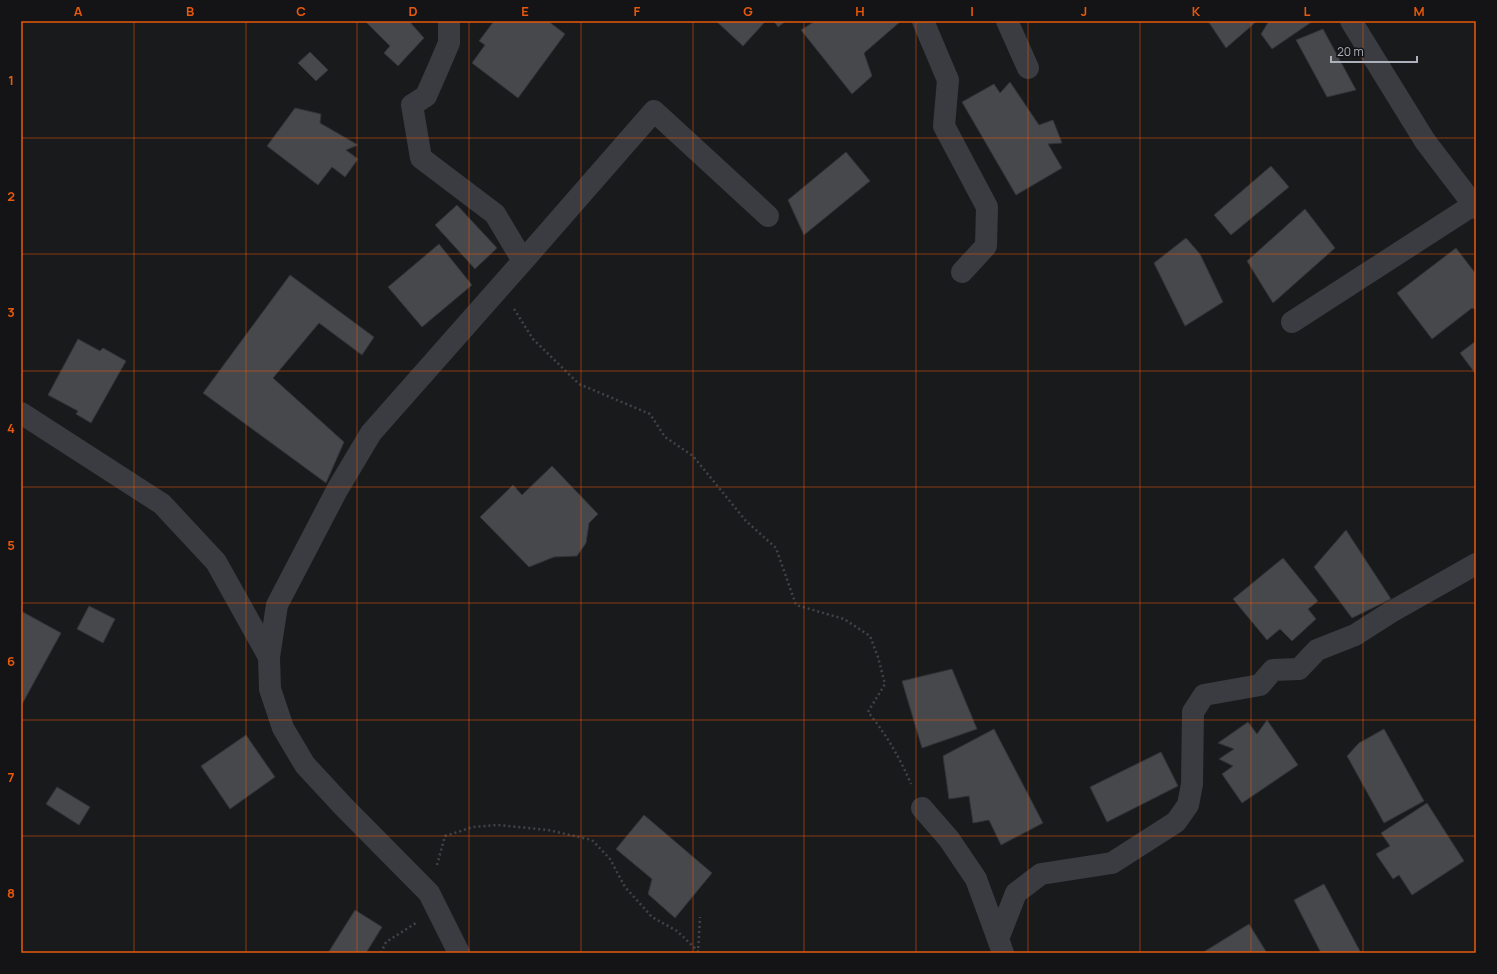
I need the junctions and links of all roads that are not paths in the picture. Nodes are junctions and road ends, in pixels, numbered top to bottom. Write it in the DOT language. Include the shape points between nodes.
graph roads {
  1 [pos="449,21"];
  2 [pos="923,21"];
  3 [pos="1008,21"];
  4 [pos="1351,21"];
  5 [pos="1028,68"];
  6 [pos="1475,206"];
  7 [pos="768,216"];
  8 [pos="523,261"];
  9 [pos="962,272"];
  10 [pos="1292,322"];
  11 [pos="21,413"];
  12 [pos="1476,564"];
  13 [pos="268,658"];
  14 [pos="922,808"];
  15 [pos="1001,946"];
  16 [pos="459,953"];
  1 -- 8 [label="street" via="449,43 426,96 412,105 421,158 495,214"];
  2 -- 9 [label="street" via="948,80 944,126 987,206 986,246"];
  3 -- 5 [label="street"];
  4 -- 6 [label="street" via="1426,141"];
  6 -- 10 [label="street"];
  7 -- 8 [label="street" via="654,112"];
  8 -- 13 [label="street" via="371,433 337,490 277,605"];
  11 -- 13 [label="street" via="162,504 216,562"];
  12 -- 15 [label="street" via="1355,635 1317,650 1299,670 1273,670 1260,685 1204,695 1193,712 1192,784 1188,805 1176,822 1112,863 1041,874 1016,893"];
  13 -- 16 [label="street" via="270,689 283,728 305,765 430,892"];
  14 -- 15 [label="street" via="949,839 976,879"];
}
